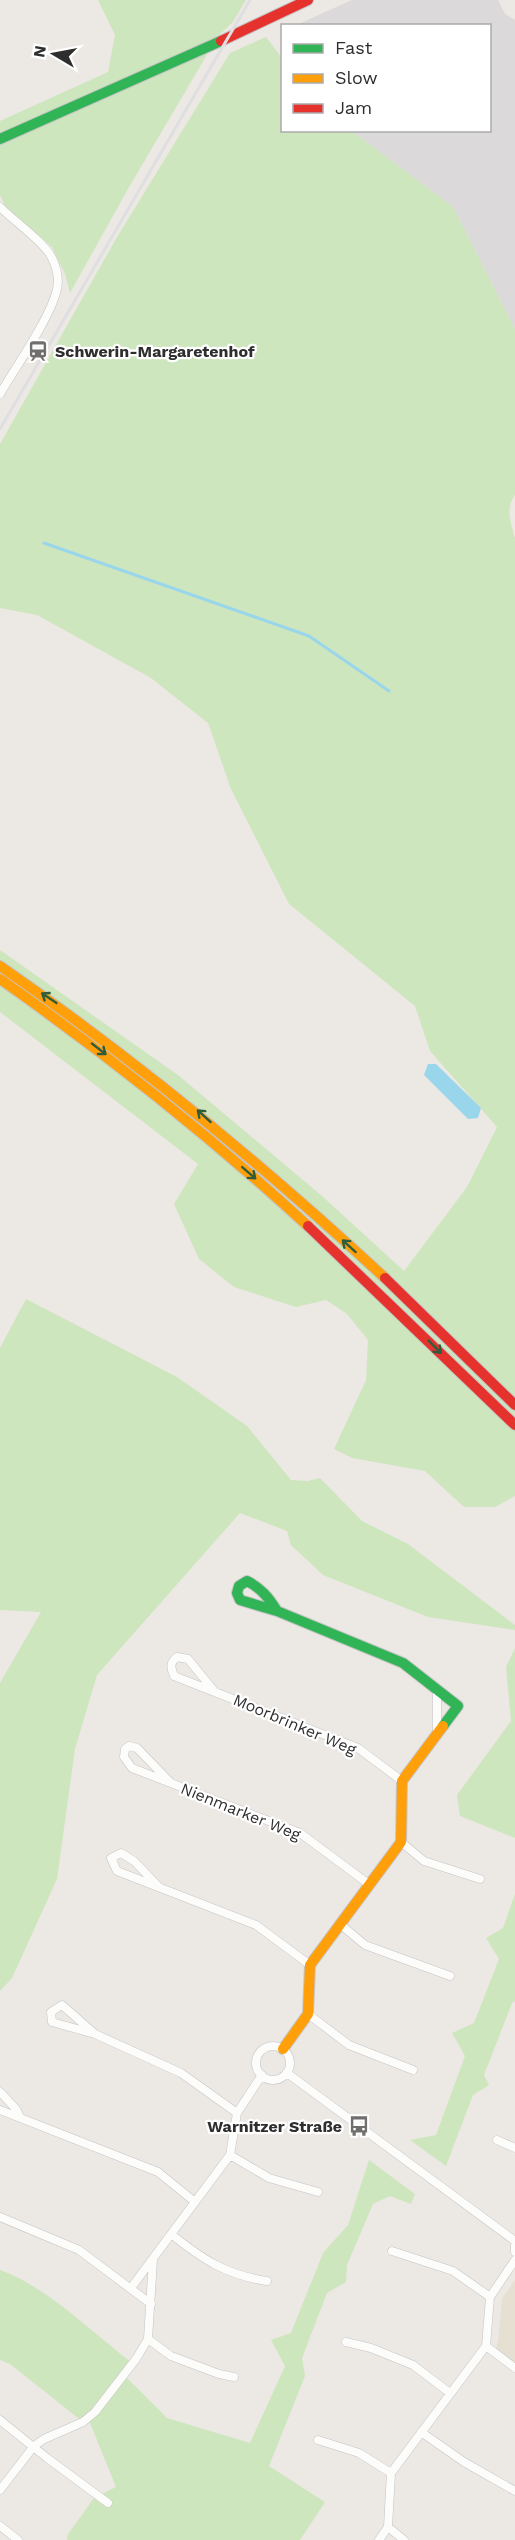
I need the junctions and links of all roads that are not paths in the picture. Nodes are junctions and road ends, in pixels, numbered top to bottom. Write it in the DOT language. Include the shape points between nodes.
graph roads {
  1 [pos="308,0"];
  2 [pos="0,139"];
  3 [pos="0,207"];
  4 [pos="0,394"];
  5 [pos="0,966"];
  6 [pos="0,979"];
  7 [pos="515,1405"];
  8 [pos="515,1425"];
  9 [pos="277,1611"];
  10 [pos="437,1690"];
  11 [pos="215,1692"];
  12 [pos="437,1735"];
  13 [pos="402,1781"];
  14 [pos="170,1782"];
  15 [pos="401,1842"];
  16 [pos="480,1879"];
  17 [pos="370,1885"];
  18 [pos="159,1886"];
  19 [pos="340,1924"];
  20 [pos="310,1965"];
  21 [pos="450,1976"];
  22 [pos="308,2014"];
  23 [pos="95,2034"];
  24 [pos="283,2049"];
  25 [pos="413,2070"];
  26 [pos="287,2073"];
  27 [pos="262,2075"];
  28 [pos="0,2092"];
  29 [pos="0,2110"];
  30 [pos="237,2113"];
  31 [pos="20,2117"];
  32 [pos="497,2140"];
  33 [pos="515,2148"];
  34 [pos="230,2156"];
  35 [pos="318,2192"];
  36 [pos="195,2202"];
  37 [pos="0,2217"];
  38 [pos="171,2234"];
  39 [pos="515,2243"];
  40 [pos="392,2251"];
  41 [pos="515,2252"];
  42 [pos="153,2260"];
  43 [pos="515,2260"];
  44 [pos="267,2281"];
  45 [pos="131,2288"];
  46 [pos="490,2296"];
  47 [pos="151,2304"];
  48 [pos="148,2339"];
  49 [pos="346,2343"];
  50 [pos="486,2346"];
  51 [pos="515,2368"];
  52 [pos="234,2377"];
  53 [pos="450,2393"];
  54 [pos="0,2420"];
  55 [pos="421,2432"];
  56 [pos="318,2440"];
  57 [pos="34,2446"];
  58 [pos="391,2473"];
  59 [pos="0,2490"];
  60 [pos="515,2491"];
  61 [pos="108,2503"];
  62 [pos="0,2526"];
  63 [pos="388,2528"];
  64 [pos="18,2540"];
  65 [pos="379,2540"];
  66 [pos="404,2540"];
  1 -- 2 [label="main road" via="226,41"];
  3 -- 4 [label="street" via="42,244 58,274 57,290 45,316"];
  7 -- 5 [label="main road, one-way" via="393,1285 193,1106 74,1015"];
  6 -- 8 [label="main road, one-way" via="190,1121 394,1305"];
  9 -- 10 [label="main road" via="403,1663"];
  10 -- 12 [label="street"];
  10 -- 12 [label="main road" via="458,1706"];
  11 -- 11 [label="street, Moorbrinker Weg" via="188,1659 177,1657 172,1661 174,1676"];
  11 -- 13 [label="street, Moorbrinker Weg" via="358,1749"];
  12 -- 13 [label="main road"];
  13 -- 15 [label="main road"];
  14 -- 14 [label="street, Nienmarker Weg" via="136,1748 125,1749 124,1757 132,1768"];
  14 -- 17 [label="street, Nienmarker Weg" via="300,1833"];
  15 -- 16 [label="street" via="424,1861"];
  15 -- 17 [label="main road"];
  17 -- 19 [label="main road"];
  18 -- 18 [label="street" via="121,1853 111,1858 117,1871"];
  18 -- 20 [label="street" via="256,1925"];
  19 -- 20 [label="main road"];
  19 -- 21 [label="street" via="365,1945"];
  20 -- 22 [label="main road"];
  22 -- 24 [label="main road"];
  22 -- 25 [label="street" via="349,2045"];
  23 -- 23 [label="street" via="62,2004 51,2012 52,2022"];
  23 -- 30 [label="street" via="180,2073"];
  24 -- 26 [label="street" via="290,2060"];
  24 -- 27 [label="street" via="270,2046 257,2051 256,2065"];
  26 -- 27 [label="street" via="275,2080"];
  26 -- 39 [label="street"];
  27 -- 30 [label="street"];
  28 -- 31 [label="street"];
  29 -- 31 [label="street"];
  30 -- 34 [label="street"];
  31 -- 36 [label="street" via="158,2172"];
  32 -- 33 [label="street"];
  34 -- 35 [label="street" via="269,2178"];
  34 -- 36 [label="street"];
  36 -- 38 [label="street"];
  37 -- 45 [label="street" via="79,2250"];
  38 -- 42 [label="street"];
  38 -- 44 [label="street" via="208,2263"];
  39 -- 41 [label="street"];
  40 -- 46 [label="street" via="453,2271"];
  42 -- 45 [label="street"];
  42 -- 47 [label="street"];
  43 -- 46 [label="street"];
  45 -- 47 [label="street"];
  46 -- 50 [label="street"];
  47 -- 48 [label="street"];
  48 -- 52 [label="street" via="171,2356"];
  48 -- 57 [label="street" via="95,2412"];
  49 -- 53 [label="street" via="371,2348 413,2366"];
  50 -- 51 [label="street"];
  50 -- 53 [label="street"];
  53 -- 55 [label="street"];
  54 -- 57 [label="street"];
  55 -- 58 [label="street"];
  55 -- 60 [label="street" via="464,2463"];
  56 -- 58 [label="street" via="359,2453"];
  57 -- 59 [label="street"];
  57 -- 61 [label="street"];
  58 -- 63 [label="street"];
  62 -- 64 [label="street"];
  63 -- 65 [label="street"];
  63 -- 66 [label="street"];
}
